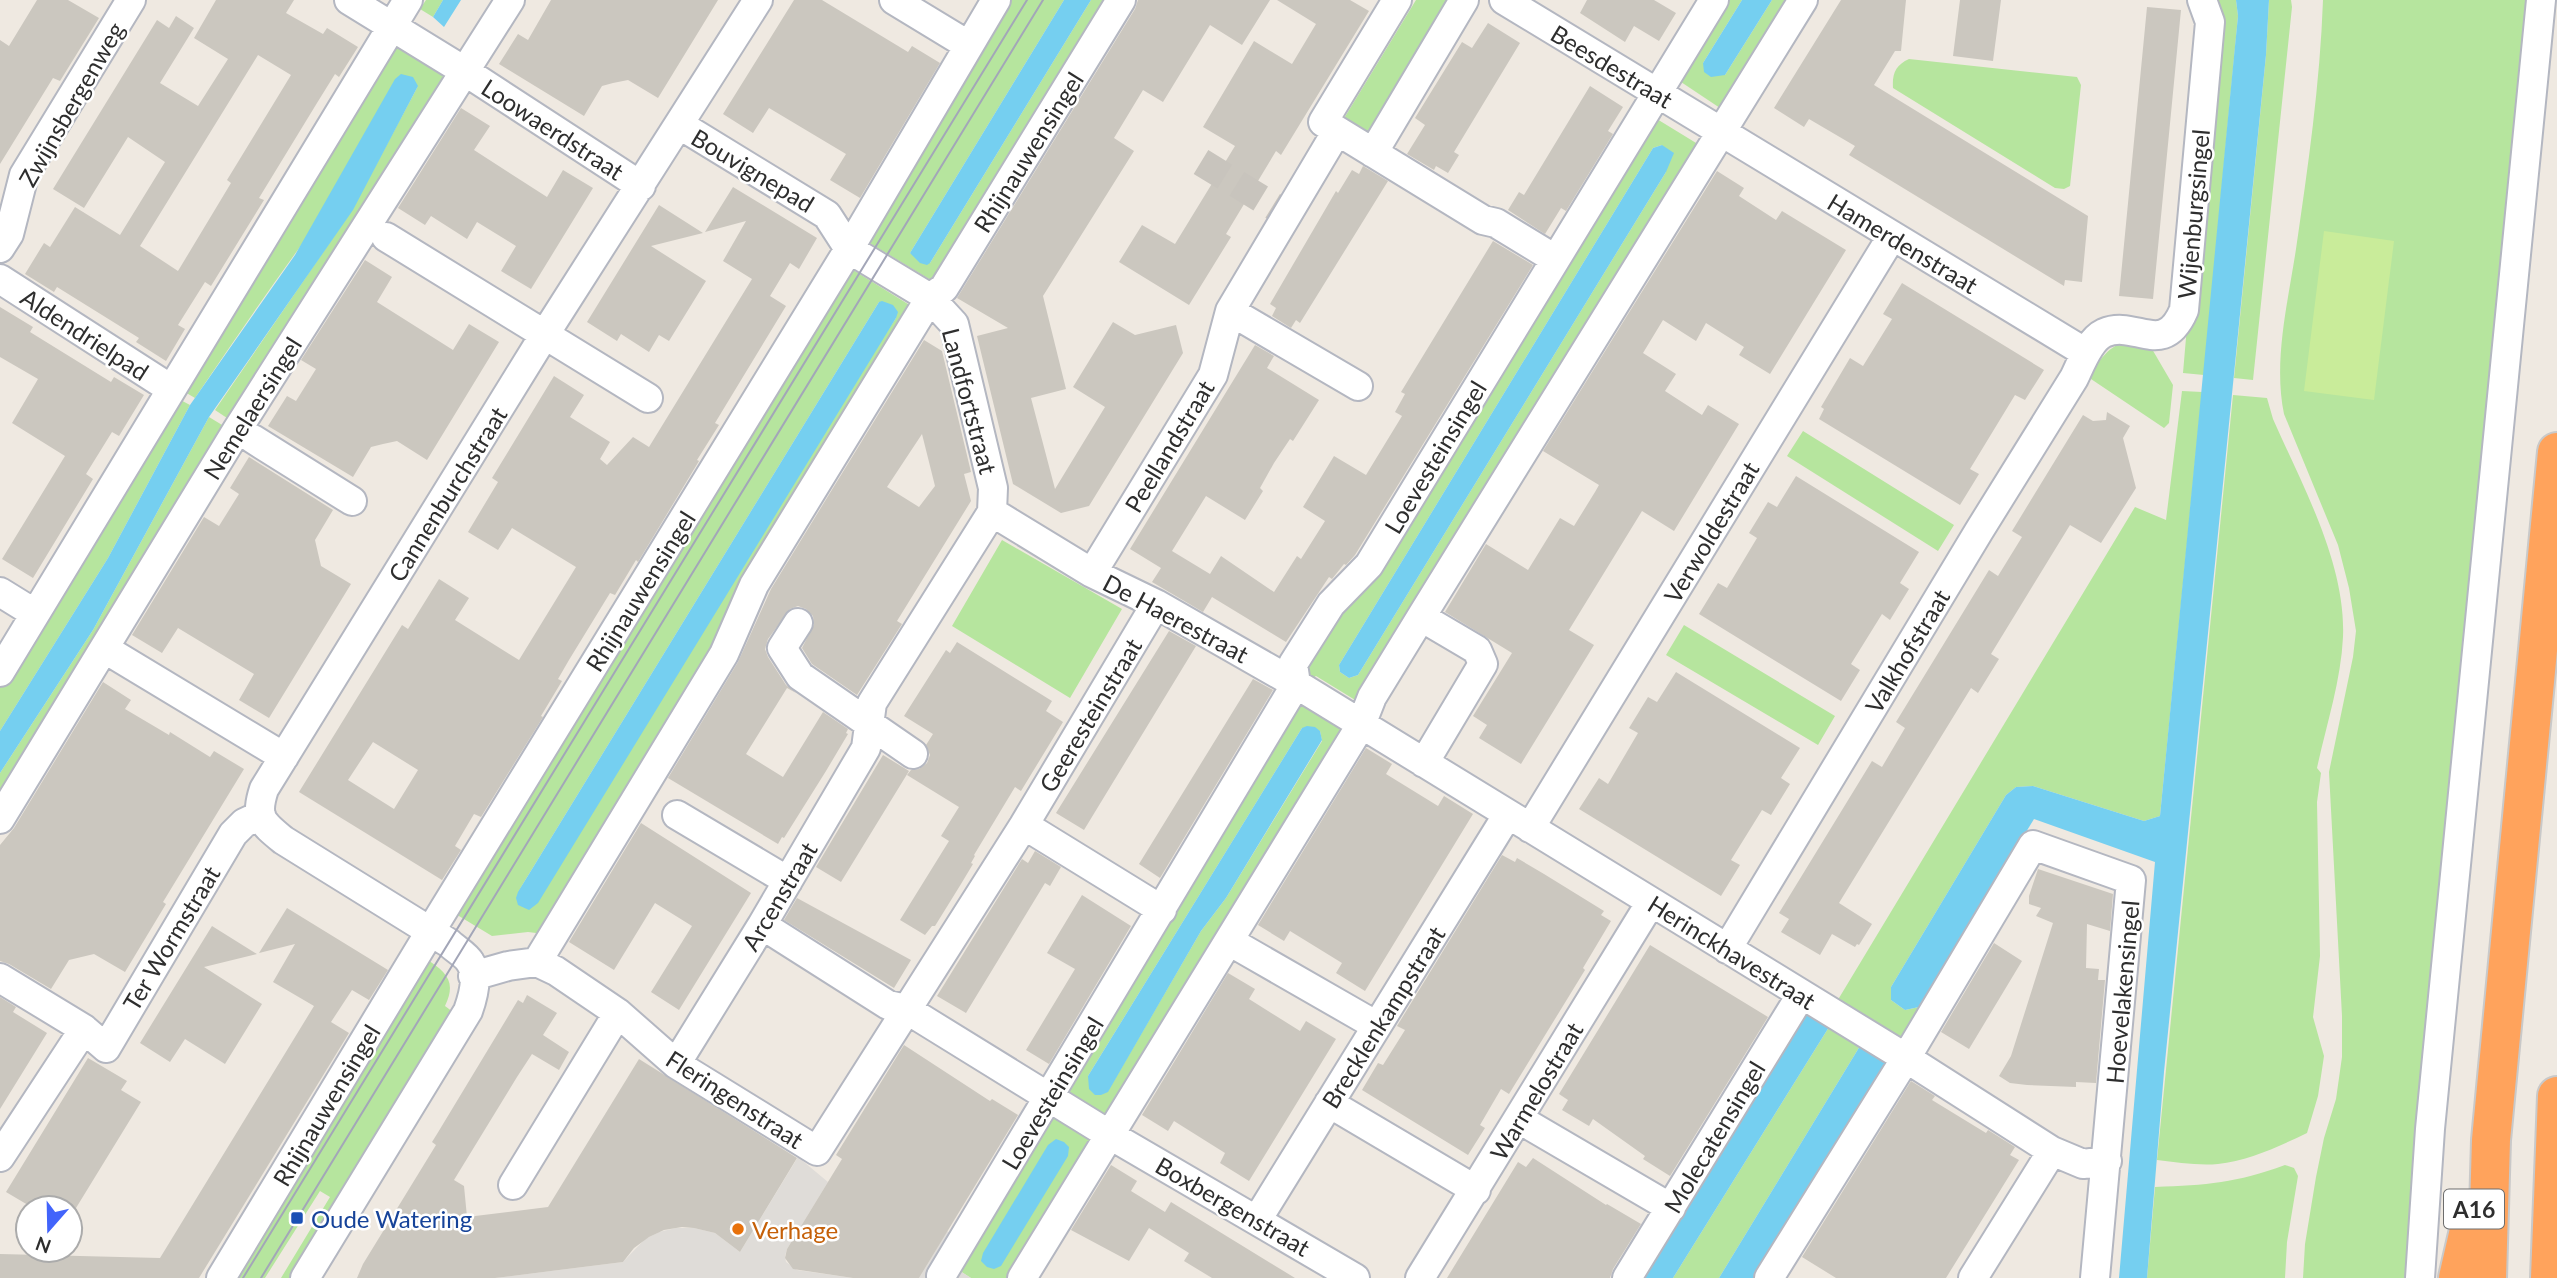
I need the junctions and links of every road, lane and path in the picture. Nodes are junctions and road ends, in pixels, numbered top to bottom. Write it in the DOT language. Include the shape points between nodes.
graph roads {
  1 [pos="131,0"];
  2 [pos="349,0"];
  3 [pos="408,0"];
  4 [pos="510,0"];
  5 [pos="758,0"];
  6 [pos="894,0"];
  7 [pos="996,0"];
  8 [pos="1121,0"];
  9 [pos="1464,0"];
  10 [pos="1504,0"];
  11 [pos="1714,0"];
  12 [pos="1803,0"];
  13 [pos="2202,0"];
  14 [pos="2541,0"];
  15 [pos="1394,1"];
  16 [pos="391,26"];
  17 [pos="968,45"];
  18 [pos="466,72"];
  19 [pos="1657,93"];
  20 [pos="680,125"];
  21 [pos="1337,131"];
  22 [pos="1721,131"];
  23 [pos="1373,153"];
  24 [pos="641,186"];
  25 [pos="1892,236"];
  26 [pos="386,237"];
  27 [pos="0,248"];
  28 [pos="849,249"];
  29 [pos="1555,259"];
  30 [pos="0,279"];
  31 [pos="930,298"];
  32 [pos="1230,311"];
  33 [pos="545,334"];
  34 [pos="2086,354"];
  35 [pos="1358,386"];
  36 [pos="171,389"];
  37 [pos="648,398"];
  38 [pos="253,439"];
  39 [pos="2557,452"];
  40 [pos="352,501"];
  41 [pos="992,512"];
  42 [pos="1092,573"];
  43 [pos="0,592"];
  44 [pos="1156,604"];
  45 [pos="34,613"];
  46 [pos="1421,617"];
  47 [pos="798,623"];
  48 [pos="105,649"];
  49 [pos="0,672"];
  50 [pos="1296,684"];
  51 [pos="869,723"];
  52 [pos="1361,724"];
  53 [pos="913,754"];
  54 [pos="284,757"];
  55 [pos="1424,763"];
  56 [pos="261,815"];
  57 [pos="677,815"];
  58 [pos="0,819"];
  59 [pos="1519,821"];
  60 [pos="1024,825"];
  61 [pos="788,881"];
  62 [pos="1651,902"];
  63 [pos="1151,903"];
  64 [pos="762,925"];
  65 [pos="430,932"];
  66 [pos="1233,943"];
  67 [pos="1727,949"];
  68 [pos="537,962"];
  69 [pos="473,976"];
  70 [pos="0,978"];
  71 [pos="1801,995"];
  72 [pos="906,1009"];
  73 [pos="618,1013"];
  74 [pos="1377,1026"];
  75 [pos="84,1029"];
  76 [pos="1906,1058"];
  77 [pos="676,1064"];
  78 [pos="2557,1096"];
  79 [pos="1049,1097"];
  80 [pos="1329,1103"];
  81 [pos="1520,1119"];
  82 [pos="1110,1135"];
  83 [pos="2491,1140"];
  84 [pos="2052,1151"];
  85 [pos="0,1157"];
  86 [pos="2107,1161"];
  87 [pos="513,1185"];
  88 [pos="1476,1190"];
  89 [pos="1671,1208"];
  90 [pos="1257,1220"];
  91 [pos="941,1276"];
  92 [pos="1775,1276"];
  93 [pos="221,1278"];
  94 [pos="305,1278"];
  95 [pos="1022,1278"];
  96 [pos="1355,1278"];
  97 [pos="1420,1278"];
  98 [pos="1627,1278"];
  99 [pos="1973,1278"];
  100 [pos="2095,1278"];
  101 [pos="2420,1278"];
  102 [pos="2458,1278"];
  103 [pos="2487,1278"];
  104 [pos="2550,1278"];
  1 -- 27 [label="street, Zwijnsbergenweg" via="24,175 9,234"];
  2 -- 16 [label="street, Loowaerdstraat"];
  3 -- 16 [label="street"];
  4 -- 18 [label="street, Nemelaersingel"];
  5 -- 20 [label="street, Cannenburchstraat"];
  6 -- 17 [label="street"];
  7 -- 17 [label="street, Rhijnauwensingel"];
  8 -- 31 [label="street, Rhijnauwensingel" via="944,288"];
  9 -- 23 [label="street"];
  10 -- 19 [label="street, Beesdestraat"];
  11 -- 19 [label="street, Loevesteinsingel"];
  12 -- 22 [label="street"];
  13 -- 34 [label="street, Wijenburgsingel" via="2210,22 2184,310 2177,325 2166,333 2103,334"];
  14 -- 101 [label="street" via="2430,1129"];
  15 -- 21 [label="street" via="1323,122"];
  16 -- 18 [label="street, Loowaerdstraat"];
  16 -- 36 [label="street"];
  17 -- 28 [label="street, Rhijnauwensingel"];
  18 -- 24 [label="street, Loowaerdstraat"];
  18 -- 48 [label="street, Nemelaersingel" via="237,430"];
  19 -- 22 [label="street, Beesdestraat"];
  19 -- 29 [label="street, Loevesteinsingel"];
  20 -- 24 [label="street, Cannenburchstraat"];
  20 -- 28 [label="street, Bouvignepad" via="827,215"];
  21 -- 23 [label="street"];
  21 -- 32 [label="street, Peellandstraat"];
  22 -- 25 [label="street, Hamerdenstraat"];
  22 -- 46 [label="street"];
  23 -- 29 [label="street"];
  24 -- 33 [label="street, Cannenburchstraat"];
  25 -- 34 [label="street, Hamerdenstraat"];
  25 -- 59 [label="street, Verwoldestraat"];
  26 -- 33 [label="street"];
  28 -- 31 [label="street"];
  28 -- 65 [label="street, Rhijnauwensingel"];
  29 -- 50 [label="street, Loevesteinsingel" via="1369,565 1331,604 1293,664"];
  30 -- 36 [label="street, Aldendrielpad"];
  31 -- 41 [label="street, Landfortstraat" via="954,324 993,488"];
  31 -- 68 [label="street, Rhijnauwensingel" via="754,585 724,654"];
  32 -- 35 [label="street"];
  32 -- 42 [label="street, Peellandstraat" via="1213,375"];
  33 -- 37 [label="street"];
  33 -- 54 [label="street, Cannenburchstraat"];
  34 -- 67 [label="street, Valkhofstraat"];
  36 -- 45 [label="street"];
  38 -- 40 [label="street"];
  39 -- 83 [label="highway, A16"];
  41 -- 42 [label="street, De Haerestraat"];
  41 -- 51 [label="street, Arcenstraat" via="872,703"];
  42 -- 44 [label="street, De Haerestraat"];
  43 -- 45 [label="street"];
  44 -- 50 [label="street, De Haerestraat"];
  44 -- 60 [label="street, Geeresteinstraat"];
  45 -- 49 [label="street"];
  46 -- 52 [label="street" via="1372,697"];
  46 -- 55 [label="street" via="1477,650 1483,664"];
  47 -- 51 [label="street" via="782,648 800,676"];
  48 -- 54 [label="street"];
  48 -- 58 [label="street, Nemelaersingel"];
  50 -- 52 [label="street, De Haerestraat"];
  50 -- 63 [label="street, Loevesteinsingel"];
  51 -- 53 [label="street"];
  51 -- 61 [label="street, Arcenstraat" via="866,748"];
  52 -- 55 [label="street, Herinckhavestraat"];
  52 -- 66 [label="street"];
  54 -- 56 [label="street, Cannenburchstraat" via="264,789 258,807"];
  55 -- 59 [label="street, Herinckhavestraat"];
  56 -- 65 [label="street" via="263,824 283,840"];
  56 -- 75 [label="street, Ter Wormstraat" via="233,834 106,1048"];
  57 -- 61 [label="street"];
  59 -- 62 [label="street, Herinckhavestraat"];
  59 -- 74 [label="street, Brecklenkampstraat"];
  60 -- 63 [label="street"];
  60 -- 72 [label="street, Geeresteinstraat"];
  61 -- 64 [label="street, Arcenstraat"];
  62 -- 67 [label="street, Herinckhavestraat"];
  62 -- 81 [label="street, Warmelostraat"];
  63 -- 79 [label="street, Loevesteinsingel"];
  64 -- 72 [label="street" via="888,1005"];
  64 -- 77 [label="street, Arcenstraat"];
  65 -- 69 [label="street" via="471,962"];
  65 -- 93 [label="street, Rhijnauwensingel"];
  66 -- 74 [label="street"];
  66 -- 82 [label="street"];
  67 -- 71 [label="street, Herinckhavestraat"];
  68 -- 69 [label="street"];
  68 -- 73 [label="street, Fleringenstraat"];
  69 -- 94 [label="street" via="474,994 468,1011"];
  70 -- 75 [label="street, Ter Wormstraat"];
  71 -- 76 [label="street, Herinckhavestraat"];
  71 -- 89 [label="street, Molecatensingel"];
  72 -- 77 [label="street, Fleringenstraat" via="817,1151"];
  72 -- 79 [label="street"];
  73 -- 77 [label="street, Fleringenstraat"];
  73 -- 87 [label="street"];
  74 -- 80 [label="street, Brecklenkampstraat"];
  75 -- 85 [label="street"];
  76 -- 84 [label="street, Herinckhavestraat"];
  76 -- 86 [label="street, Hoevelakensingel" via="2033,845 2131,880"];
  76 -- 92 [label="street"];
  78 -- 104 [label="highway"];
  79 -- 82 [label="street, Boxbergenstraat"];
  79 -- 91 [label="street, Loevesteinsingel"];
  80 -- 88 [label="street"];
  80 -- 90 [label="street, Brecklenkampstraat"];
  81 -- 88 [label="street, Warmelostraat"];
  81 -- 89 [label="street"];
  82 -- 90 [label="street, Boxbergenstraat"];
  82 -- 95 [label="street"];
  83 -- 102 [label="highway, A16"];
  83 -- 103 [label="highway, A16"];
  84 -- 86 [label="street, Herinckhavestraat" via="2082,1164"];
  84 -- 99 [label="street"];
  86 -- 100 [label="street"];
  88 -- 97 [label="street, Warmelostraat"];
  89 -- 98 [label="street, Molecatensingel"];
  90 -- 96 [label="street, Boxbergenstraat"];
}
